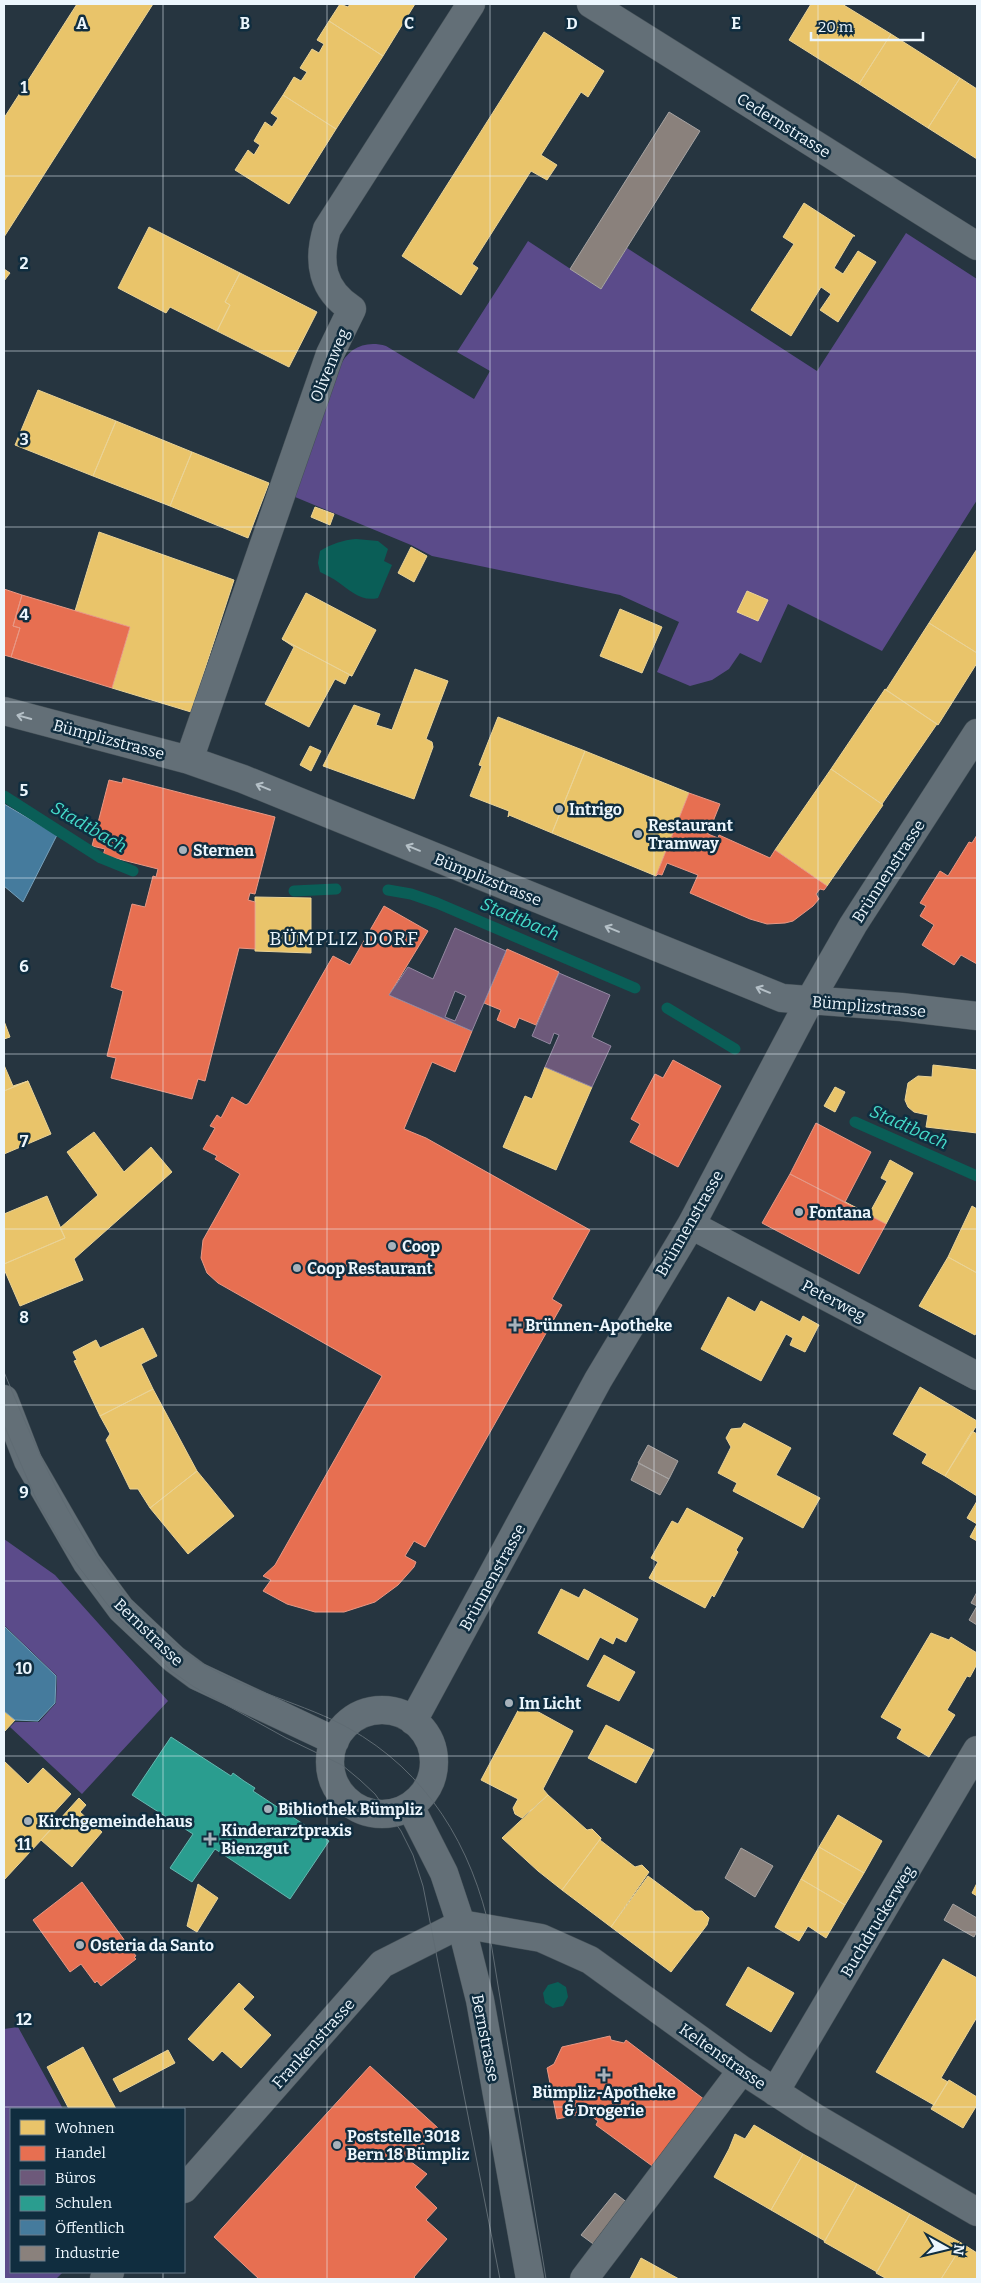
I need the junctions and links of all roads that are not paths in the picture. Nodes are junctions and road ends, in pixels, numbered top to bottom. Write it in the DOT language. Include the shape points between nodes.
graph roads {
  1 [pos="471,4"];
  2 [pos="591,4"];
  3 [pos="977,246"];
  4 [pos="4,711"];
  5 [pos="977,733"];
  6 [pos="189,760"];
  7 [pos="810,1000"];
  8 [pos="977,1016"];
  9 [pos="690,1225"];
  10 [pos="977,1376"];
  11 [pos="4,1399"];
  12 [pos="413,1721"];
  13 [pos="335,1741"];
  14 [pos="977,1750"];
  15 [pos="410,1806"];
  16 [pos="461,1924"];
  17 [pos="742,2070"];
  18 [pos="775,2092"];
  19 [pos="185,2188"];
  20 [pos="977,2212"];
  21 [pos="530,2279"];
  22 [pos="584,2279"];
  1 -- 6 [label="street, Olivenweg" via="327,229 322,246 323,273 332,291 352,309 330,354"];
  2 -- 3 [label="street, Cedernstrasse"];
  6 -- 4 [label="street, Bümplizstrasse, one-way"];
  5 -- 7 [label="street, Brünnenstrasse" via="853,925"];
  7 -- 6 [label="street, Bümplizstrasse, one-way" via="782,998 244,779"];
  7 -- 8 [label="street, Bümplizstrasse"];
  7 -- 9 [label="street, Brünnenstrasse"];
  9 -- 10 [label="street, Peterweg"];
  9 -- 12 [label="street, Brünnenstrasse" via="603,1372"];
  11 -- 13 [label="street, Bernstrasse" via="28,1461 87,1563 121,1609 197,1676"];
  12 -- 13 [label="street" via="396,1712 372,1711 351,1720"];
  12 -- 15 [label="street" via="426,1734 434,1766 429,1783"];
  13 -- 15 [label="street" via="330,1759 331,1775 346,1800 372,1813 392,1813"];
  14 -- 18 [label="street, Buchdruckerweg"];
  15 -- 16 [label="street, Bernstrasse" via="444,1873"];
  16 -- 17 [label="street, Keltenstrasse" via="541,1938 590,1960"];
  16 -- 19 [label="street, Frankenstrasse" via="382,1964"];
  16 -- 21 [label="street, Bernstrasse" via="480,2000"];
  17 -- 18 [label="street, Keltenstrasse"];
  17 -- 22 [label="street"];
  18 -- 20 [label="street, Keltenstrasse"];
}
